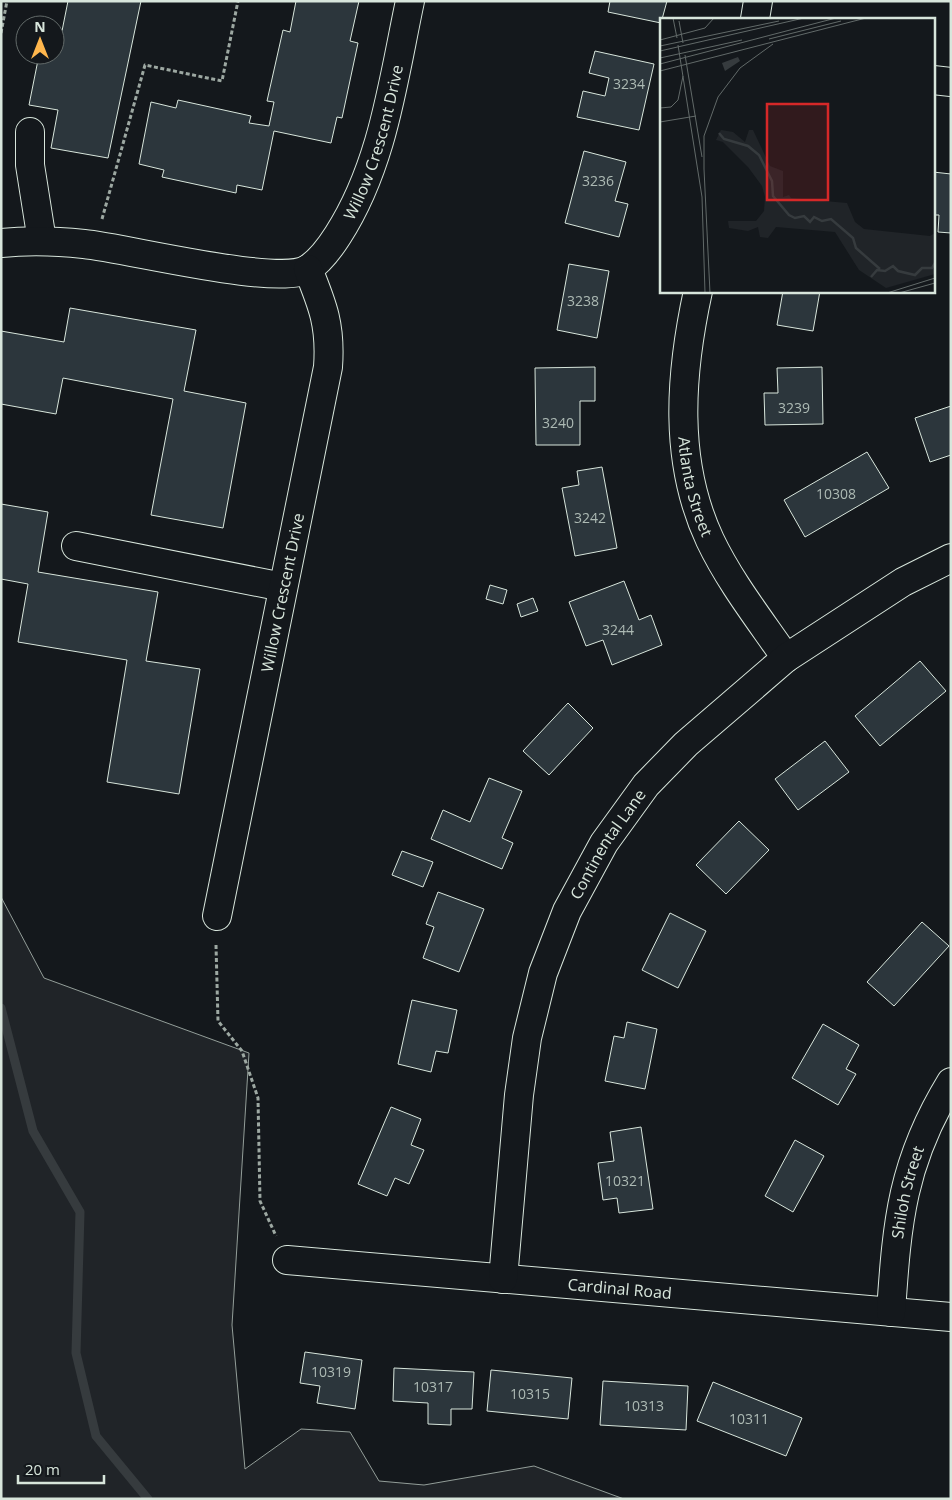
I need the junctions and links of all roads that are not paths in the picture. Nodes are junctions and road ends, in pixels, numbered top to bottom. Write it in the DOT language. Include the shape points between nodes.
graph roads {
  1 [pos="410,1"];
  2 [pos="758,1"];
  3 [pos="755,18"];
  4 [pos="934,80"];
  5 [pos="951,82"];
  6 [pos="30,132"];
  7 [pos="42,241"];
  8 [pos="1,243"];
  9 [pos="308,269"];
  10 [pos="698,292"];
  11 [pos="76,546"];
  12 [pos="951,558"];
  13 [pos="283,587"];
  14 [pos="786,658"];
  15 [pos="217,916"];
  16 [pos="951,1082"];
  17 [pos="288,1260"];
  18 [pos="503,1279"];
  19 [pos="891,1312"];
  20 [pos="951,1317"];
  1 -- 9 [label="street, Willow Crescent Drive" via="384,124 363,189 330,247"];
  2 -- 3 [label="street"];
  4 -- 5 [label="street"];
  6 -- 7 [label="street" via="30,165"];
  7 -- 8 [label="street"];
  7 -- 9 [label="street" via="96,246 250,272 280,273"];
  9 -- 13 [label="street, Willow Crescent Drive" via="328,328 328,367"];
  10 -- 14 [label="street, Atlanta Street" via="683,383 683,430 693,491 710,539 731,578"];
  11 -- 13 [label="street"];
  12 -- 14 [label="street, Continental Lane" via="903,582"];
  13 -- 15 [label="street, Willow Crescent Drive"];
  14 -- 18 [label="street, Continental Lane" via="686,744 646,785 604,844 567,911 543,973 527,1038"];
  16 -- 19 [label="street, Shiloh Street" via="936,1106 906,1182 897,1228"];
  17 -- 18 [label="street, Cardinal Road"];
  18 -- 19 [label="street, Cardinal Road"];
  19 -- 20 [label="street, Cardinal Road"];
}
